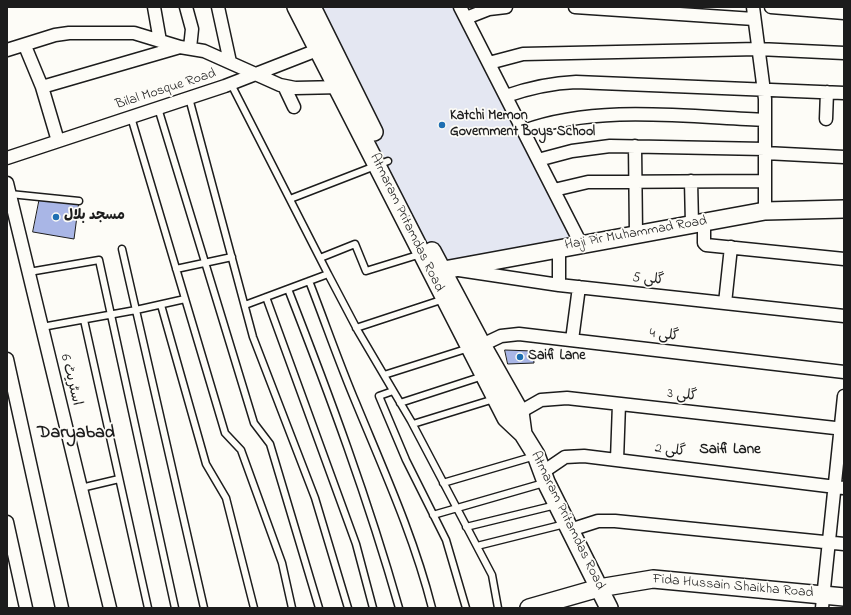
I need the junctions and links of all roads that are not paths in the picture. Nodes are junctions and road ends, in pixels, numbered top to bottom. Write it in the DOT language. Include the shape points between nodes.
graph roads {
  1 [pos="154,7"];
  2 [pos="186,7"];
  3 [pos="218,7"];
  4 [pos="296,7"];
  5 [pos="312,7"];
  6 [pos="460,7"];
  7 [pos="506,7"];
  8 [pos="575,7"];
  9 [pos="753,7"];
  10 [pos="771,7"];
  11 [pos="844,13"];
  12 [pos="466,18"];
  13 [pos="754,19"];
  14 [pos="160,41"];
  15 [pos="25,46"];
  16 [pos="325,47"];
  17 [pos="185,48"];
  18 [pos="758,49"];
  19 [pos="7,50"];
  20 [pos="844,53"];
  21 [pos="230,62"];
  22 [pos="489,63"];
  23 [pos="257,74"];
  24 [pos="231,84"];
  25 [pos="284,86"];
  26 [pos="42,87"];
  27 [pos="345,87"];
  28 [pos="764,90"];
  29 [pos="827,92"];
  30 [pos="844,92"];
  31 [pos="506,96"];
  32 [pos="189,98"];
  33 [pos="294,107"];
  34 [pos="158,108"];
  35 [pos="131,117"];
  36 [pos="826,119"];
  37 [pos="765,120"];
  38 [pos="524,131"];
  39 [pos="58,141"];
  40 [pos="635,146"];
  41 [pos="765,151"];
  42 [pos="844,157"];
  43 [pos="7,158"];
  44 [pos="538,160"];
  45 [pos="383,163"];
  46 [pos="637,181"];
  47 [pos="690,181"];
  48 [pos="765,181"];
  49 [pos="8,188"];
  50 [pos="554,190"];
  51 [pos="290,199"];
  52 [pos="79,201"];
  53 [pos="844,209"];
  54 [pos="765,211"];
  55 [pos="698,223"];
  56 [pos="636,234"];
  57 [pos="581,244"];
  58 [pos="731,247"];
  59 [pos="559,248"];
  60 [pos="122,249"];
  61 [pos="427,251"];
  62 [pos="232,257"];
  63 [pos="320,258"];
  64 [pos="844,259"];
  65 [pos="205,263"];
  66 [pos="176,270"];
  67 [pos="440,270"];
  68 [pos="29,272"];
  69 [pos="328,274"];
  70 [pos="310,281"];
  71 [pos="559,285"];
  72 [pos="579,287"];
  73 [pos="288,289"];
  74 [pos="266,297"];
  75 [pos="444,299"];
  76 [pos="185,300"];
  77 [pos="726,303"];
  78 [pos="161,305"];
  79 [pos="245,305"];
  80 [pos="136,310"];
  81 [pos="111,315"];
  82 [pos="844,316"];
  83 [pos="84,320"];
  84 [pos="42,327"];
  85 [pos="356,328"];
  86 [pos="572,340"];
  87 [pos="475,346"];
  88 [pos="7,359"];
  89 [pos="844,372"];
  90 [pos="384,375"];
  91 [pos="483,376"];
  92 [pos="10,390"];
  93 [pos="393,391"];
  94 [pos="844,396"];
  95 [pos="496,398"];
  96 [pos="400,403"];
  97 [pos="619,404"];
  98 [pos="520,412"];
  99 [pos="413,424"];
  100 [pos="842,429"];
  101 [pos="523,434"];
  102 [pos="536,455"];
  103 [pos="616,460"];
  104 [pos="545,477"];
  105 [pos="119,480"];
  106 [pos="443,483"];
  107 [pos="840,487"];
  108 [pos="81,488"];
  109 [pos="557,504"];
  110 [pos="456,508"];
  111 [pos="433,515"];
  112 [pos="7,522"];
  113 [pos="466,526"];
  114 [pos="569,527"];
  115 [pos="829,542"];
  116 [pos="844,544"];
  117 [pos="476,546"];
  118 [pos="599,588"];
  119 [pos="844,597"];
  120 [pos="823,601"];
  121 [pos="26,608"];
  122 [pos="62,608"];
  123 [pos="110,608"];
  124 [pos="148,608"];
  125 [pos="176,608"];
  126 [pos="204,608"];
  127 [pos="254,608"];
  128 [pos="292,608"];
  129 [pos="318,608"];
  130 [pos="348,608"];
  131 [pos="373,608"];
  132 [pos="399,608"];
  133 [pos="432,608"];
  134 [pos="466,608"];
  135 [pos="498,608"];
  136 [pos="529,608"];
  137 [pos="609,608"];
  1 -- 14 [label="street"];
  2 -- 17 [label="street" via="192,29"];
  3 -- 21 [label="street"];
  4 -- 16 [label="main road, Atmaram Pritamdas Road"];
  5 -- 16 [label="main road, Atmaram Pritamdas Road"];
  6 -- 12 [label="street"];
  7 -- 12 [label="street" via="488,9"];
  8 -- 13 [label="street"];
  9 -- 13 [label="street"];
  10 -- 11 [label="street"];
  12 -- 22 [label="street"];
  13 -- 18 [label="street"];
  14 -- 15 [label="street" via="134,33 69,33"];
  14 -- 17 [label="street"];
  15 -- 19 [label="street"];
  15 -- 26 [label="street"];
  16 -- 23 [label="street, Bilal Mosque Road"];
  16 -- 27 [label="main road, Atmaram Pritamdas Road"];
  17 -- 21 [label="street" via="204,51"];
  17 -- 26 [label="street"];
  18 -- 20 [label="street"];
  18 -- 22 [label="street" via="523,54"];
  18 -- 28 [label="street"];
  21 -- 23 [label="street"];
  22 -- 31 [label="street"];
  23 -- 24 [label="street, Bilal Mosque Road"];
  23 -- 25 [label="street"];
  24 -- 32 [label="street, Bilal Mosque Road"];
  24 -- 51 [label="lane"];
  25 -- 27 [label="street"];
  25 -- 33 [label="street"];
  26 -- 39 [label="street"];
  27 -- 45 [label="main road, Atmaram Pritamdas Road"];
  28 -- 29 [label="street"];
  28 -- 31 [label="street" via="556,82 530,87"];
  28 -- 37 [label="street"];
  29 -- 30 [label="street"];
  29 -- 36 [label="street"];
  31 -- 38 [label="street"];
  32 -- 34 [label="street, Bilal Mosque Road"];
  32 -- 62 [label="lane"];
  34 -- 35 [label="street, Bilal Mosque Road"];
  34 -- 65 [label="lane"];
  35 -- 39 [label="street, Bilal Mosque Road"];
  35 -- 66 [label="lane"];
  37 -- 38 [label="street" via="621,114 546,123"];
  37 -- 41 [label="street"];
  38 -- 44 [label="street"];
  39 -- 43 [label="street, Bilal Mosque Road"];
  40 -- 41 [label="street"];
  40 -- 44 [label="street" via="572,150"];
  40 -- 46 [label="street"];
  41 -- 42 [label="street"];
  41 -- 48 [label="street"];
  44 -- 50 [label="street"];
  45 -- 51 [label="lane"];
  45 -- 61 [label="main road, Atmaram Pritamdas Road"];
  46 -- 47 [label="street"];
  46 -- 50 [label="street" via="588,182"];
  46 -- 56 [label="street"];
  47 -- 48 [label="street"];
  47 -- 55 [label="street"];
  48 -- 54 [label="street"];
  49 -- 52 [label="lane"];
  49 -- 68 [label="street, اسٹریٹ 6"];
  50 -- 57 [label="street"];
  51 -- 63 [label="lane"];
  53 -- 54 [label="main road, Haji Pir Muhammad Road"];
  54 -- 55 [label="main road, Haji Pir Muhammad Road"];
  55 -- 56 [label="main road, Haji Pir Muhammad Road"];
  55 -- 58 [label="street" via="704,243"];
  56 -- 57 [label="main road, Haji Pir Muhammad Road"];
  57 -- 59 [label="main road, Haji Pir Muhammad Road"];
  58 -- 64 [label="street"];
  58 -- 77 [label="street"];
  59 -- 67 [label="main road, Haji Pir Muhammad Road"];
  59 -- 71 [label="street"];
  60 -- 80 [label="lane"];
  61 -- 63 [label="lane" via="366,271 355,244"];
  61 -- 67 [label="main road, Atmaram Pritamdas Road"];
  62 -- 65 [label="lane"];
  62 -- 79 [label="lane"];
  63 -- 69 [label="lane"];
  65 -- 66 [label="lane"];
  65 -- 129 [label="lane" via="254,423 270,444"];
  66 -- 76 [label="lane"];
  67 -- 71 [label="street, گلی 5"];
  67 -- 75 [label="main road, Atmaram Pritamdas Road"];
  67 -- 87 [label="main road, Atmaram Pritamdas Road"];
  68 -- 81 [label="lane" via="99,260"];
  68 -- 84 [label="street, اسٹریٹ 6"];
  69 -- 70 [label="lane"];
  69 -- 85 [label="lane"];
  70 -- 73 [label="lane"];
  70 -- 133 [label="lane" via="355,402 400,509"];
  71 -- 72 [label="street, گلی 5"];
  72 -- 77 [label="street, گلی 5"];
  72 -- 86 [label="street"];
  73 -- 74 [label="lane"];
  73 -- 132 [label="lane" via="335,411 382,547"];
  74 -- 79 [label="lane"];
  74 -- 131 [label="lane" via="356,544"];
  75 -- 85 [label="lane"];
  75 -- 87 [label="main road, Atmaram Pritamdas Road"];
  76 -- 78 [label="lane"];
  76 -- 128 [label="lane" via="225,433 241,450 282,563"];
  77 -- 82 [label="street, گلی 5"];
  78 -- 80 [label="lane"];
  78 -- 127 [label="lane" via="206,464 226,498"];
  79 -- 130 [label="lane" via="253,337 315,498"];
  80 -- 81 [label="lane"];
  80 -- 126 [label="lane"];
  81 -- 83 [label="lane"];
  81 -- 125 [label="lane"];
  83 -- 84 [label="lane"];
  83 -- 105 [label="lane"];
  84 -- 108 [label="street, اسٹریٹ 6"];
  85 -- 90 [label="lane"];
  86 -- 87 [label="street, گلی 4" via="519,334 501,336"];
  86 -- 89 [label="street, گلی 4"];
  87 -- 90 [label="lane"];
  87 -- 91 [label="main road, Atmaram Pritamdas Road"];
  87 -- 98 [label="main road, Atmaram Pritamdas Road"];
  88 -- 92 [label="street"];
  90 -- 93 [label="lane"];
  91 -- 95 [label="main road, Atmaram Pritamdas Road"];
  91 -- 96 [label="lane"];
  92 -- 122 [label="street"];
  93 -- 96 [label="lane"];
  93 -- 111 [label="lane" via="379,396"];
  94 -- 100 [label="street"];
  95 -- 99 [label="lane"];
  95 -- 101 [label="main road, Atmaram Pritamdas Road" via="506,418"];
  96 -- 99 [label="lane"];
  97 -- 98 [label="street, گلی 3" via="567,398 541,400"];
  97 -- 100 [label="street, گلی 3"];
  97 -- 103 [label="street"];
  98 -- 101 [label="main road, Atmaram Pritamdas Road"];
  99 -- 106 [label="lane"];
  100 -- 107 [label="street"];
  101 -- 102 [label="main road, Atmaram Pritamdas Road"];
  102 -- 104 [label="main road, Atmaram Pritamdas Road"];
  102 -- 106 [label="lane"];
  103 -- 104 [label="street, گلی 2" via="584,456 565,457"];
  103 -- 107 [label="street, گلی 2"];
  104 -- 109 [label="main road, Atmaram Pritamdas Road"];
  104 -- 110 [label="lane"];
  105 -- 108 [label="lane"];
  105 -- 124 [label="lane"];
  106 -- 110 [label="lane"];
  107 -- 115 [label="street"];
  108 -- 123 [label="street, اسٹریٹ 6"];
  109 -- 113 [label="lane"];
  109 -- 114 [label="main road, Atmaram Pritamdas Road"];
  110 -- 111 [label="lane"];
  110 -- 113 [label="lane"];
  111 -- 134 [label="lane" via="446,540"];
  112 -- 121 [label="street"];
  113 -- 117 [label="lane"];
  114 -- 115 [label="street" via="598,521 615,521"];
  114 -- 117 [label="lane"];
  114 -- 118 [label="main road, Atmaram Pritamdas Road"];
  115 -- 116 [label="street"];
  115 -- 120 [label="street"];
  117 -- 135 [label="lane" via="492,575"];
  118 -- 120 [label="main road, Fida Hussain Shaikha Road" via="653,579"];
  118 -- 136 [label="main road, Fida Hussain Shaikha Road"];
  118 -- 137 [label="main road, Atmaram Pritamdas Road"];
  119 -- 120 [label="main road, Fida Hussain Shaikha Road"];
}
